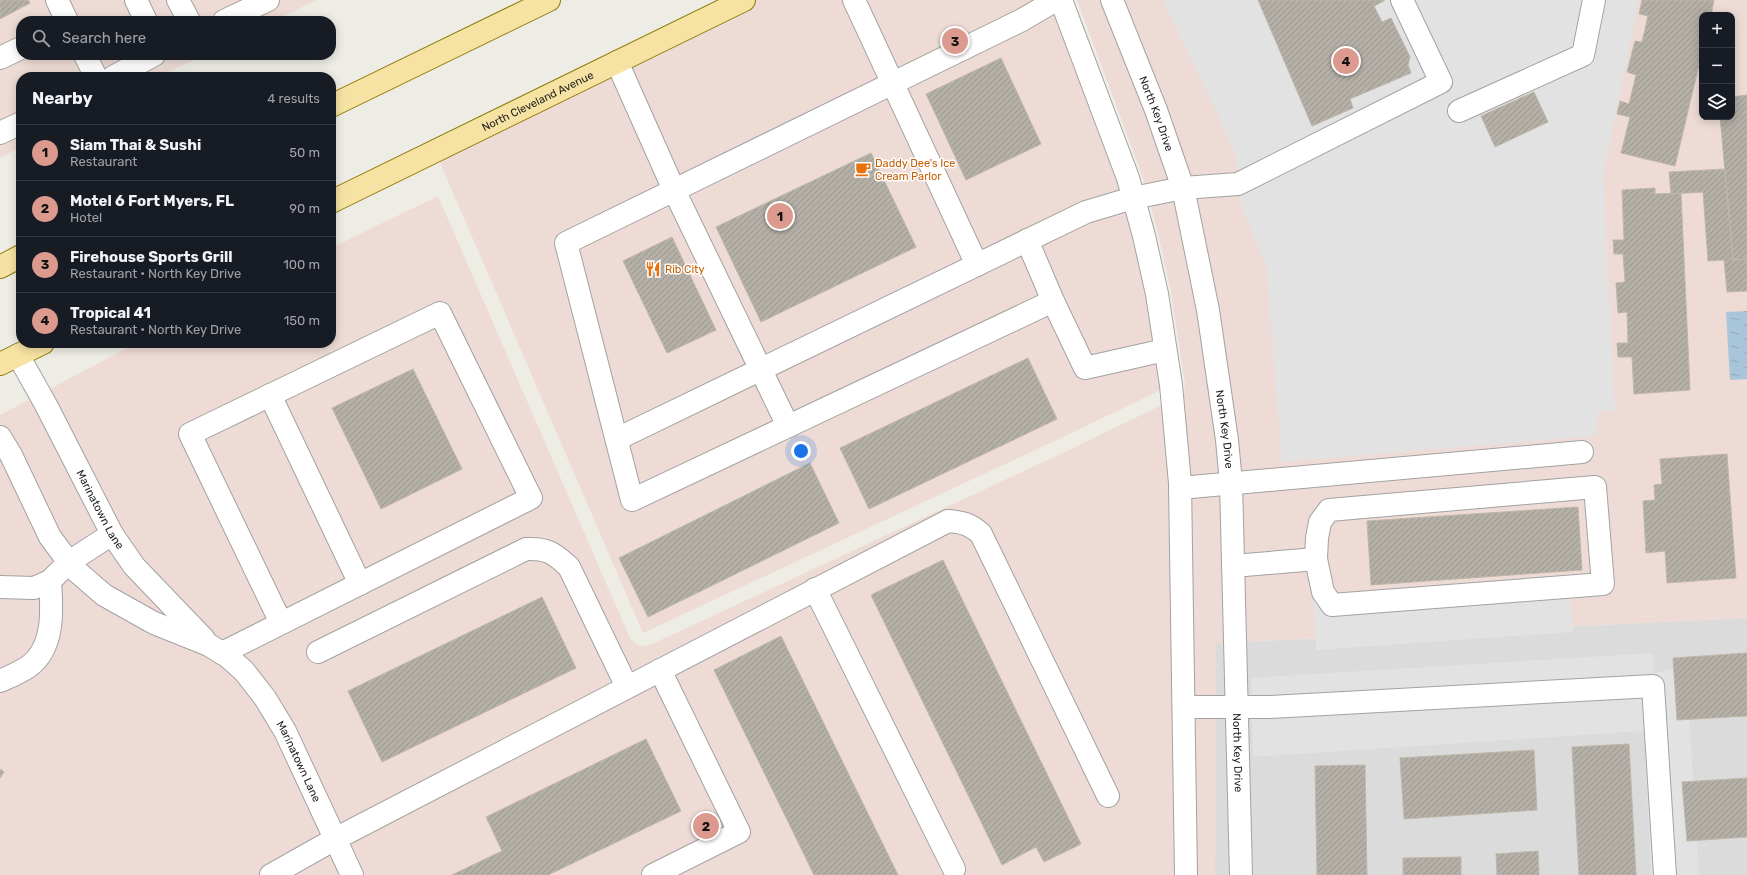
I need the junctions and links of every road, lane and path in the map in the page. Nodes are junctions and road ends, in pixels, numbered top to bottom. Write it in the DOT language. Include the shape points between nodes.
graph roads {
  1 [pos="57,0"];
  2 [pos="136,0"];
  3 [pos="178,0"];
  4 [pos="268,0"];
  5 [pos="549,0"];
  6 [pos="744,0"];
  7 [pos="854,0"];
  8 [pos="1056,0"];
  9 [pos="1061,0"];
  10 [pos="1112,0"];
  11 [pos="1402,0"];
  12 [pos="1594,0"];
  13 [pos="65,16"];
  14 [pos="144,16"];
  15 [pos="186,16"];
  16 [pos="234,16"];
  17 [pos="16,50"];
  18 [pos="0,58"];
  19 [pos="88,60"];
  20 [pos="145,60"];
  21 [pos="617,62"];
  22 [pos="94,72"];
  23 [pos="122,72"];
  24 [pos="893,83"];
  25 [pos="336,104"];
  26 [pos="1459,111"];
  27 [pos="16,125"];
  28 [pos="0,133"];
  29 [pos="1183,188"];
  30 [pos="674,190"];
  31 [pos="1133,198"];
  32 [pos="336,200"];
  33 [pos="1027,240"];
  34 [pos="16,258"];
  35 [pos="977,265"];
  36 [pos="0,266"];
  37 [pos="1053,301"];
  38 [pos="33,348"];
  39 [pos="1165,350"];
  40 [pos="9,360"];
  41 [pos="761,369"];
  42 [pos="270,395"];
  43 [pos="788,426"];
  44 [pos="0,437"];
  45 [pos="617,439"];
  46 [pos="1582,452"];
  47 [pos="1231,483"];
  48 [pos="1180,488"];
  49 [pos="112,534"];
  50 [pos="1316,559"];
  51 [pos="70,562"];
  52 [pos="1233,566"];
  53 [pos="50,581"];
  54 [pos="360,584"];
  55 [pos="0,588"];
  56 [pos="815,589"];
  57 [pos="281,623"];
  58 [pos="216,649"];
  59 [pos="318,652"];
  60 [pos="660,670"];
  61 [pos="0,681"];
  62 [pos="627,687"];
  63 [pos="1184,707"];
  64 [pos="1237,707"];
  65 [pos="1108,796"];
  66 [pos="335,840"];
  67 [pos="954,869"];
  68 [pos="271,875"];
  69 [pos="352,875"];
  70 [pos="653,875"];
  71 [pos="1186,875"];
  72 [pos="1241,875"];
  73 [pos="1665,875"];
  1 -- 13 [label="street"];
  2 -- 14 [label="street"];
  3 -- 15 [label="street"];
  4 -- 16 [label="street"];
  5 -- 25 [label="main road"];
  6 -- 21 [label="main road, North Cleveland Avenue"];
  7 -- 24 [label="street"];
  8 -- 24 [label="street" via="1022,20"];
  9 -- 31 [label="street" via="1128,178"];
  10 -- 29 [label="street, North Key Drive" via="1156,110"];
  11 -- 29 [label="street" via="1441,82 1238,184"];
  12 -- 26 [label="street" via="1583,55"];
  17 -- 18 [label="street"];
  19 -- 22 [label="street"];
  20 -- 23 [label="street"];
  21 -- 30 [label="street"];
  21 -- 32 [label="main road, North Cleveland Avenue"];
  24 -- 30 [label="street"];
  24 -- 35 [label="street"];
  27 -- 28 [label="street"];
  29 -- 31 [label="street"];
  29 -- 47 [label="street, North Key Drive" via="1208,310"];
  30 -- 41 [label="street"];
  30 -- 45 [label="street" via="566,243"];
  31 -- 33 [label="street" via="1086,212"];
  31 -- 39 [label="street" via="1144,236"];
  33 -- 35 [label="street"];
  33 -- 37 [label="street"];
  34 -- 36 [label="main road"];
  35 -- 41 [label="street"];
  37 -- 39 [label="street" via="1085,368"];
  37 -- 43 [label="street"];
  38 -- 40 [label="main road"];
  39 -- 48 [label="street"];
  40 -- 49 [label="street, Marinatown Lane" via="46,405"];
  41 -- 43 [label="street"];
  41 -- 45 [label="street"];
  42 -- 54 [label="street"];
  42 -- 54 [label="street" via="440,313 531,498"];
  42 -- 57 [label="street" via="190,434"];
  43 -- 45 [label="street" via="632,500"];
  44 -- 51 [label="street, Marinatown Lane" via="50,537"];
  46 -- 47 [label="street"];
  47 -- 48 [label="street"];
  47 -- 52 [label="street, North Key Drive"];
  48 -- 63 [label="street"];
  49 -- 51 [label="street"];
  49 -- 58 [label="street, Marinatown Lane" via="134,566"];
  50 -- 50 [label="street" via="1322,592 1332,605 1603,584 1595,487 1329,510 1320,522"];
  50 -- 52 [label="street"];
  51 -- 53 [label="street"];
  51 -- 58 [label="street, Marinatown Lane" via="74,569 104,595 154,623"];
  52 -- 64 [label="street, North Key Drive"];
  53 -- 55 [label="street" via="34,588"];
  53 -- 61 [label="street" via="51,625 38,658 28,667"];
  54 -- 57 [label="street"];
  56 -- 60 [label="street"];
  56 -- 65 [label="street" via="948,521 972,526 981,534"];
  56 -- 67 [label="street"];
  57 -- 58 [label="street"];
  58 -- 66 [label="street, Marinatown Lane" via="244,671 265,698 285,731"];
  59 -- 62 [label="street" via="526,549 536,548 554,553 568,567"];
  60 -- 62 [label="street"];
  60 -- 70 [label="street" via="739,832"];
  62 -- 66 [label="street"];
  63 -- 64 [label="street"];
  63 -- 71 [label="street"];
  64 -- 72 [label="street, North Key Drive"];
  64 -- 73 [label="street" via="1653,686"];
  66 -- 68 [label="street"];
  66 -- 69 [label="street, Marinatown Lane"];
}
